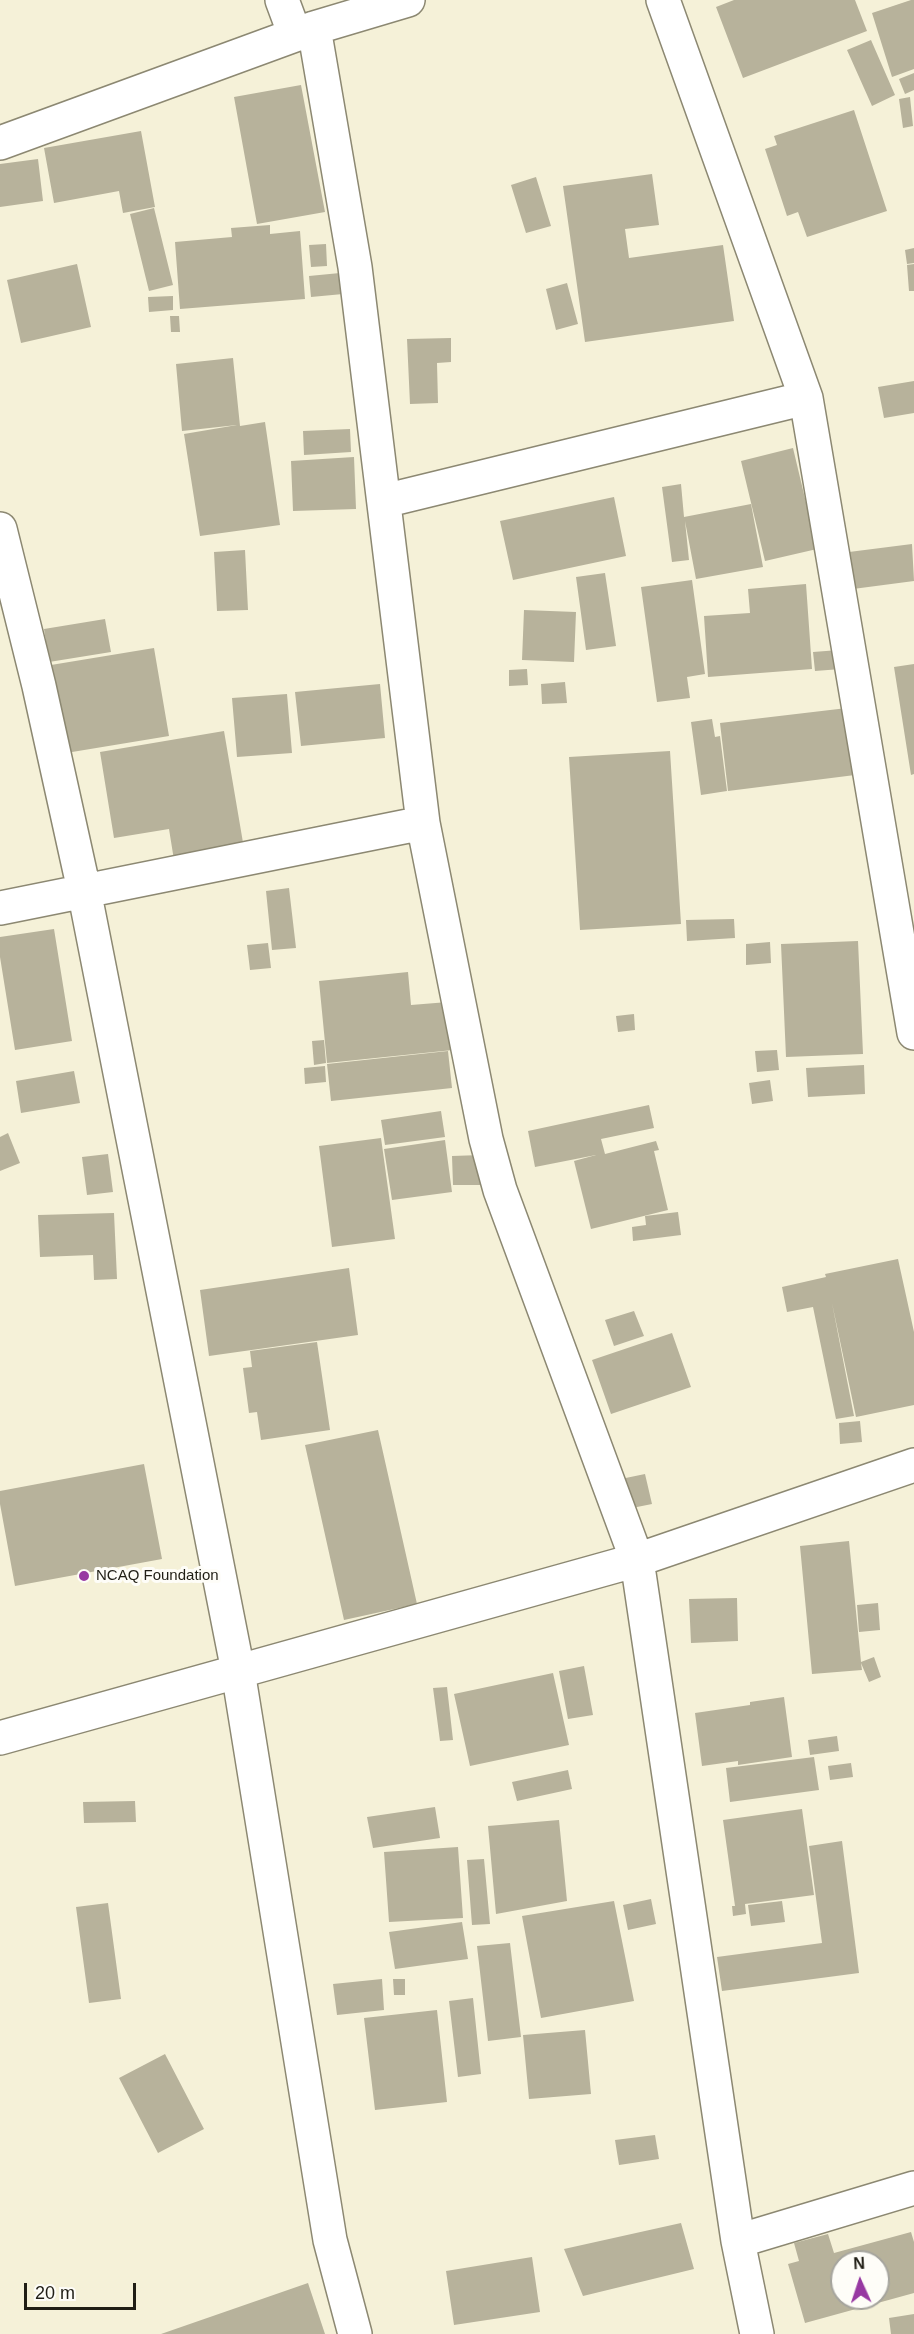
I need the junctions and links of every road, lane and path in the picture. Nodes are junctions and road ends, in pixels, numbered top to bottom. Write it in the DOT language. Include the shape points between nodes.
graph roads {
  1 [pos="282,0"];
  2 [pos="408,0"];
  3 [pos="663,0"];
  4 [pos="305,31"];
  5 [pos="0,143"];
  6 [pos="806,398"];
  7 [pos="384,501"];
  8 [pos="0,529"];
  9 [pos="423,823"];
  10 [pos="84,890"];
  11 [pos="0,908"];
  12 [pos="914,1033"];
  13 [pos="914,1465"];
  14 [pos="637,1560"];
  15 [pos="238,1671"];
  16 [pos="0,1738"];
  17 [pos="914,2188"];
  18 [pos="738,2241"];
  19 [pos="355,2334"];
  20 [pos="757,2334"];
  1 -- 4 [label="street"];
  2 -- 4 [label="street"];
  3 -- 6 [label="street"];
  4 -- 5 [label="street"];
  4 -- 7 [label="street" via="355,267"];
  6 -- 7 [label="street"];
  6 -- 12 [label="street"];
  7 -- 9 [label="street"];
  8 -- 10 [label="street"];
  9 -- 10 [label="street"];
  9 -- 14 [label="street" via="486,1139 500,1191"];
  10 -- 11 [label="street"];
  10 -- 15 [label="street"];
  13 -- 14 [label="street"];
  14 -- 15 [label="street"];
  14 -- 18 [label="street"];
  15 -- 16 [label="street"];
  15 -- 19 [label="street" via="330,2240"];
  17 -- 18 [label="street"];
  18 -- 20 [label="street"];
}
